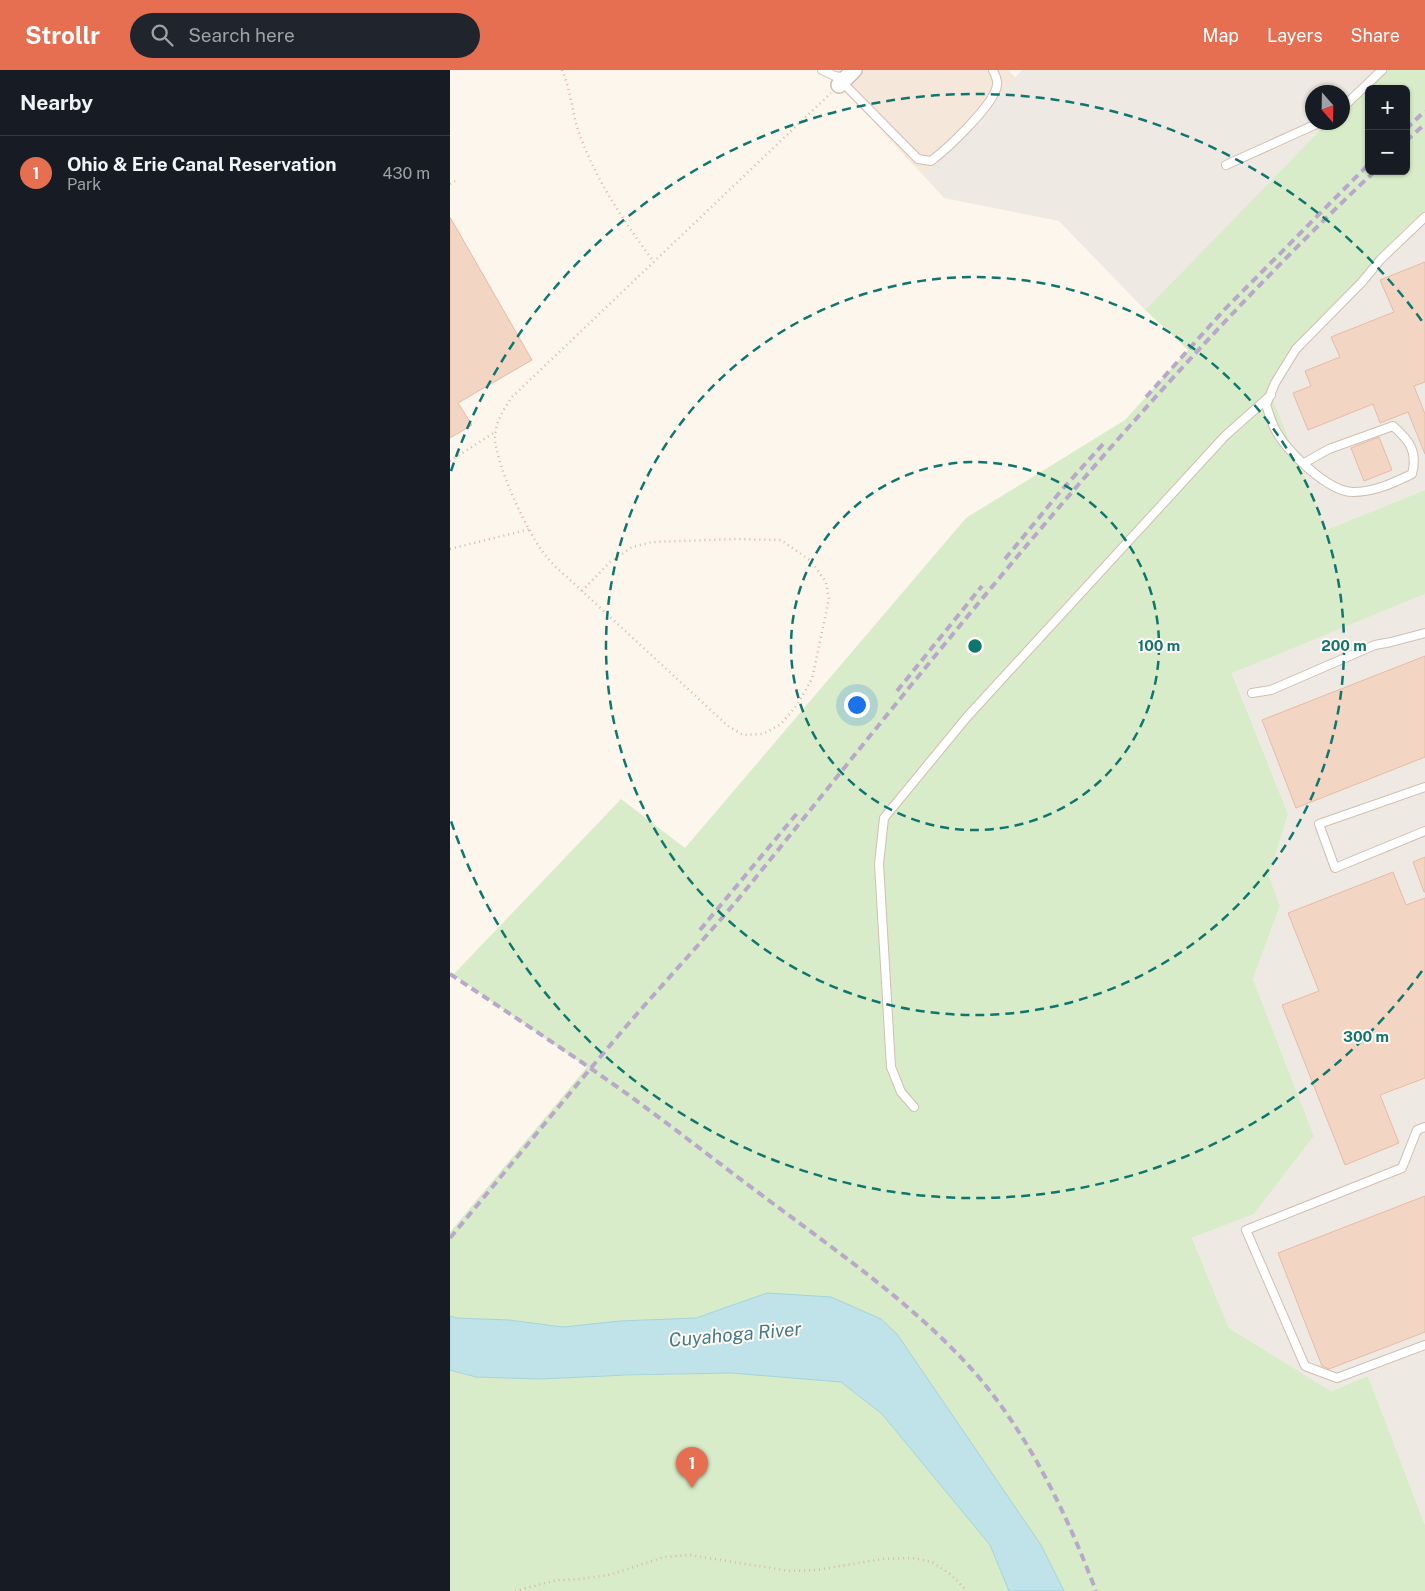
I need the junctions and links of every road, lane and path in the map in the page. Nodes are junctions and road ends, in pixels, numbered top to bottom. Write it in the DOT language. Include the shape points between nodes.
graph roads {
  1 [pos="562,70"];
  2 [pos="822,70"];
  3 [pos="993,70"];
  4 [pos="1382,70"];
  5 [pos="845,79"];
  6 [pos="1350,100"];
  7 [pos="1305,129"];
  8 [pos="1226,165"];
  9 [pos="455,181"];
  10 [pos="450,184"];
  11 [pos="1425,217"];
  12 [pos="654,262"];
  13 [pos="1271,395"];
  14 [pos="496,431"];
  15 [pos="450,460"];
  16 [pos="1304,463"];
  17 [pos="530,529"];
  18 [pos="450,549"];
  19 [pos="582,591"];
  20 [pos="1425,633"];
  21 [pos="1252,693"];
  22 [pos="1425,787"];
  23 [pos="1425,831"];
  24 [pos="914,1107"];
  25 [pos="1425,1127"];
  26 [pos="1425,1345"];
  27 [pos="516,1591"];
  28 [pos="967,1591"];
  1 -- 12 [label="path" via="578,131 589,158 620,215"];
  2 -- 5 [label="lane"];
  3 -- 5 [label="lane" via="998,83 994,96 984,110 931,161 918,159"];
  4 -- 6 [label="lane"];
  5 -- 12 [label="path"];
  7 -- 8 [label="lane"];
  9 -- 10 [label="path"];
  11 -- 13 [label="lane" via="1296,349"];
  12 -- 14 [label="path" via="512,397"];
  13 -- 16 [label="lane" via="1266,405 1274,428"];
  13 -- 24 [label="lane" via="1225,436 967,717 884,818 878,864 891,1067 901,1092"];
  14 -- 15 [label="path"];
  14 -- 17 [label="path" via="500,466"];
  16 -- 16 [label="lane" via="1335,488 1352,492 1391,484 1412,474 1415,462 1408,440 1393,426"];
  17 -- 18 [label="path"];
  17 -- 19 [label="path" via="546,556"];
  19 -- 19 [label="path" via="728,726 744,735 763,734 781,724 797,706 812,678 829,599 826,582 812,561 781,540 652,542 632,547 610,562"];
  20 -- 21 [label="lane" via="1376,644 1271,690"];
  22 -- 23 [label="lane" via="1319,824 1335,868"];
  25 -- 26 [label="lane" via="1417,1130 1402,1168 1246,1230 1305,1366 1337,1378"];
  27 -- 28 [label="path" via="556,1580 609,1575 664,1557 690,1555 789,1571 913,1558 932,1562"];
}
